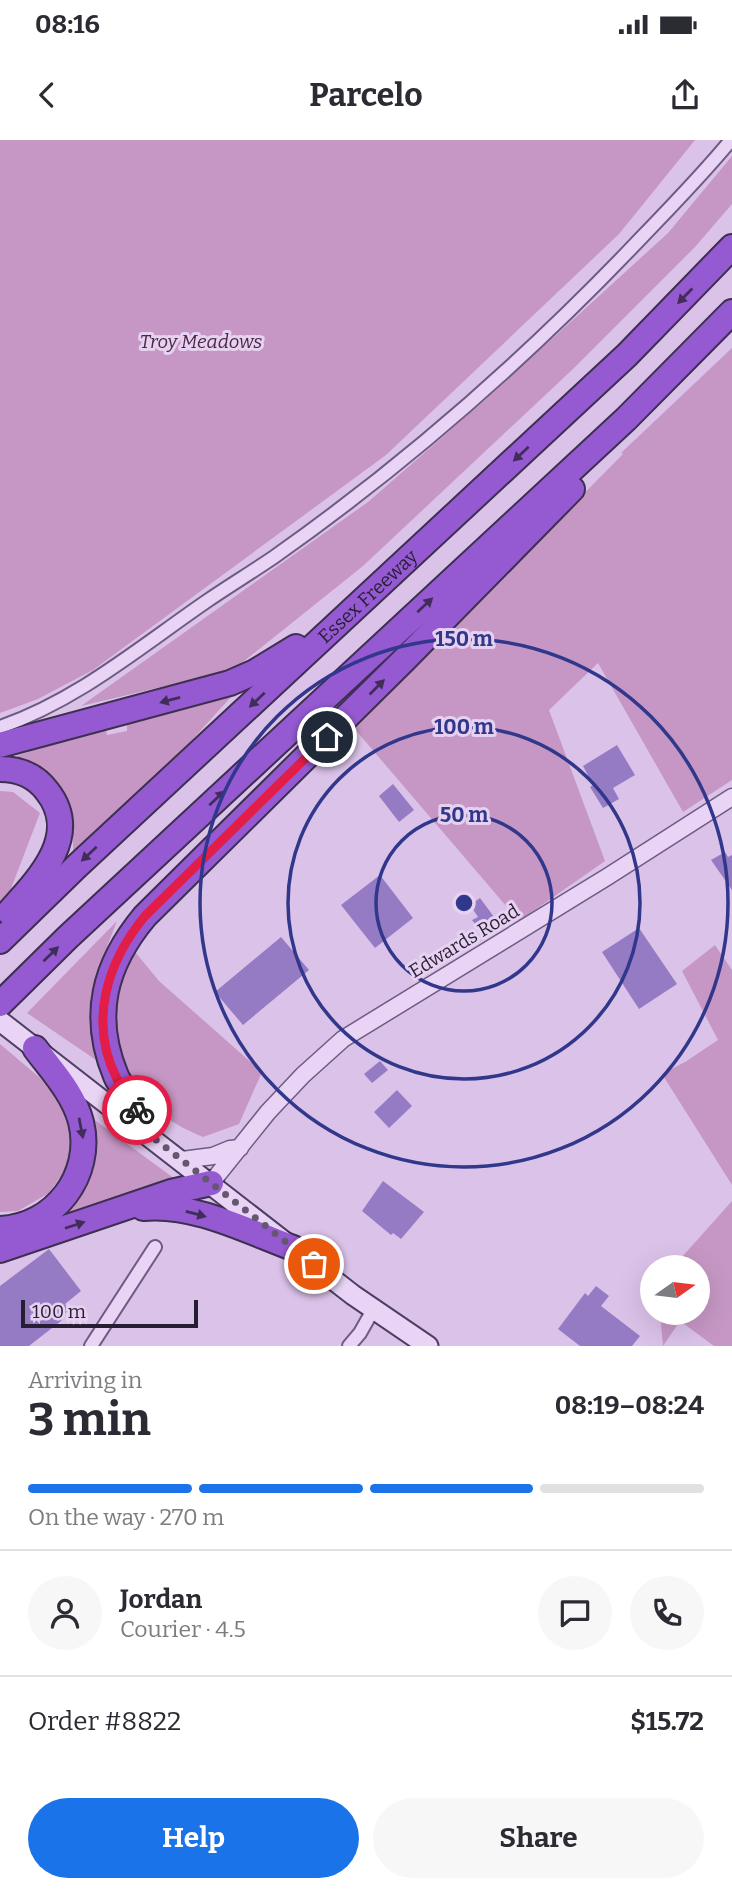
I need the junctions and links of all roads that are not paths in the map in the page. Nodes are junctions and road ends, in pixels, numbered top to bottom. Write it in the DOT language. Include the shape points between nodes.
graph roads {
  1 [pos="731,140"];
  2 [pos="732,247"];
  3 [pos="732,312"];
  4 [pos="626,419"];
  5 [pos="361,604"];
  6 [pos="0,727"];
  7 [pos="0,745"];
  8 [pos="0,769"];
  9 [pos="732,797"];
  10 [pos="0,922"];
  11 [pos="0,941"];
  12 [pos="0,1004"];
  13 [pos="7,1026"];
  14 [pos="35,1048"];
  15 [pos="141,1128"];
  16 [pos="240,1147"];
  17 [pos="181,1160"];
  18 [pos="211,1184"];
  19 [pos="104,1215"];
  20 [pos="0,1229"];
  21 [pos="155,1247"];
  22 [pos="293,1248"];
  23 [pos="0,1250"];
  24 [pos="373,1310"];
  25 [pos="91,1346"];
  26 [pos="349,1346"];
  27 [pos="428,1346"];
  1 -- 6 [label="street" via="573,308 394,465 272,558 95,680 47,709"];
  2 -- 5 [label="highway, Essex Freeway, one-way" via="627,355"];
  3 -- 4 [label="highway"];
  12 -- 4 [label="highway, one-way"];
  15 -- 4 [label="highway, one-way" via="136,1103 117,1079 103,1015 111,970 131,932 613,447 622,437"];
  5 -- 7 [label="highway, one-way" via="279,659 230,683"];
  5 -- 11 [label="highway, Essex Freeway, one-way"];
  8 -- 10 [label="highway" via="26,773 37,780 53,799 61,824 52,858"];
  9 -- 16 [label="street, Edwards Road" via="343,1039 290,1088"];
  13 -- 14 [label="main road"];
  14 -- 15 [label="main road"];
  14 -- 20 [label="highway, one-way" via="76,1109 83,1155 73,1185 53,1210 25,1225"];
  15 -- 17 [label="main road"];
  16 -- 17 [label="street"];
  16 -- 18 [label="street, Edwards Road"];
  17 -- 18 [label="main road"];
  18 -- 19 [label="highway"];
  18 -- 22 [label="main road"];
  19 -- 22 [label="highway, one-way" via="177,1209"];
  23 -- 19 [label="highway, one-way"];
  21 -- 25 [label="street"];
  22 -- 24 [label="main road"];
  24 -- 26 [label="street"];
  24 -- 27 [label="main road"];
}
